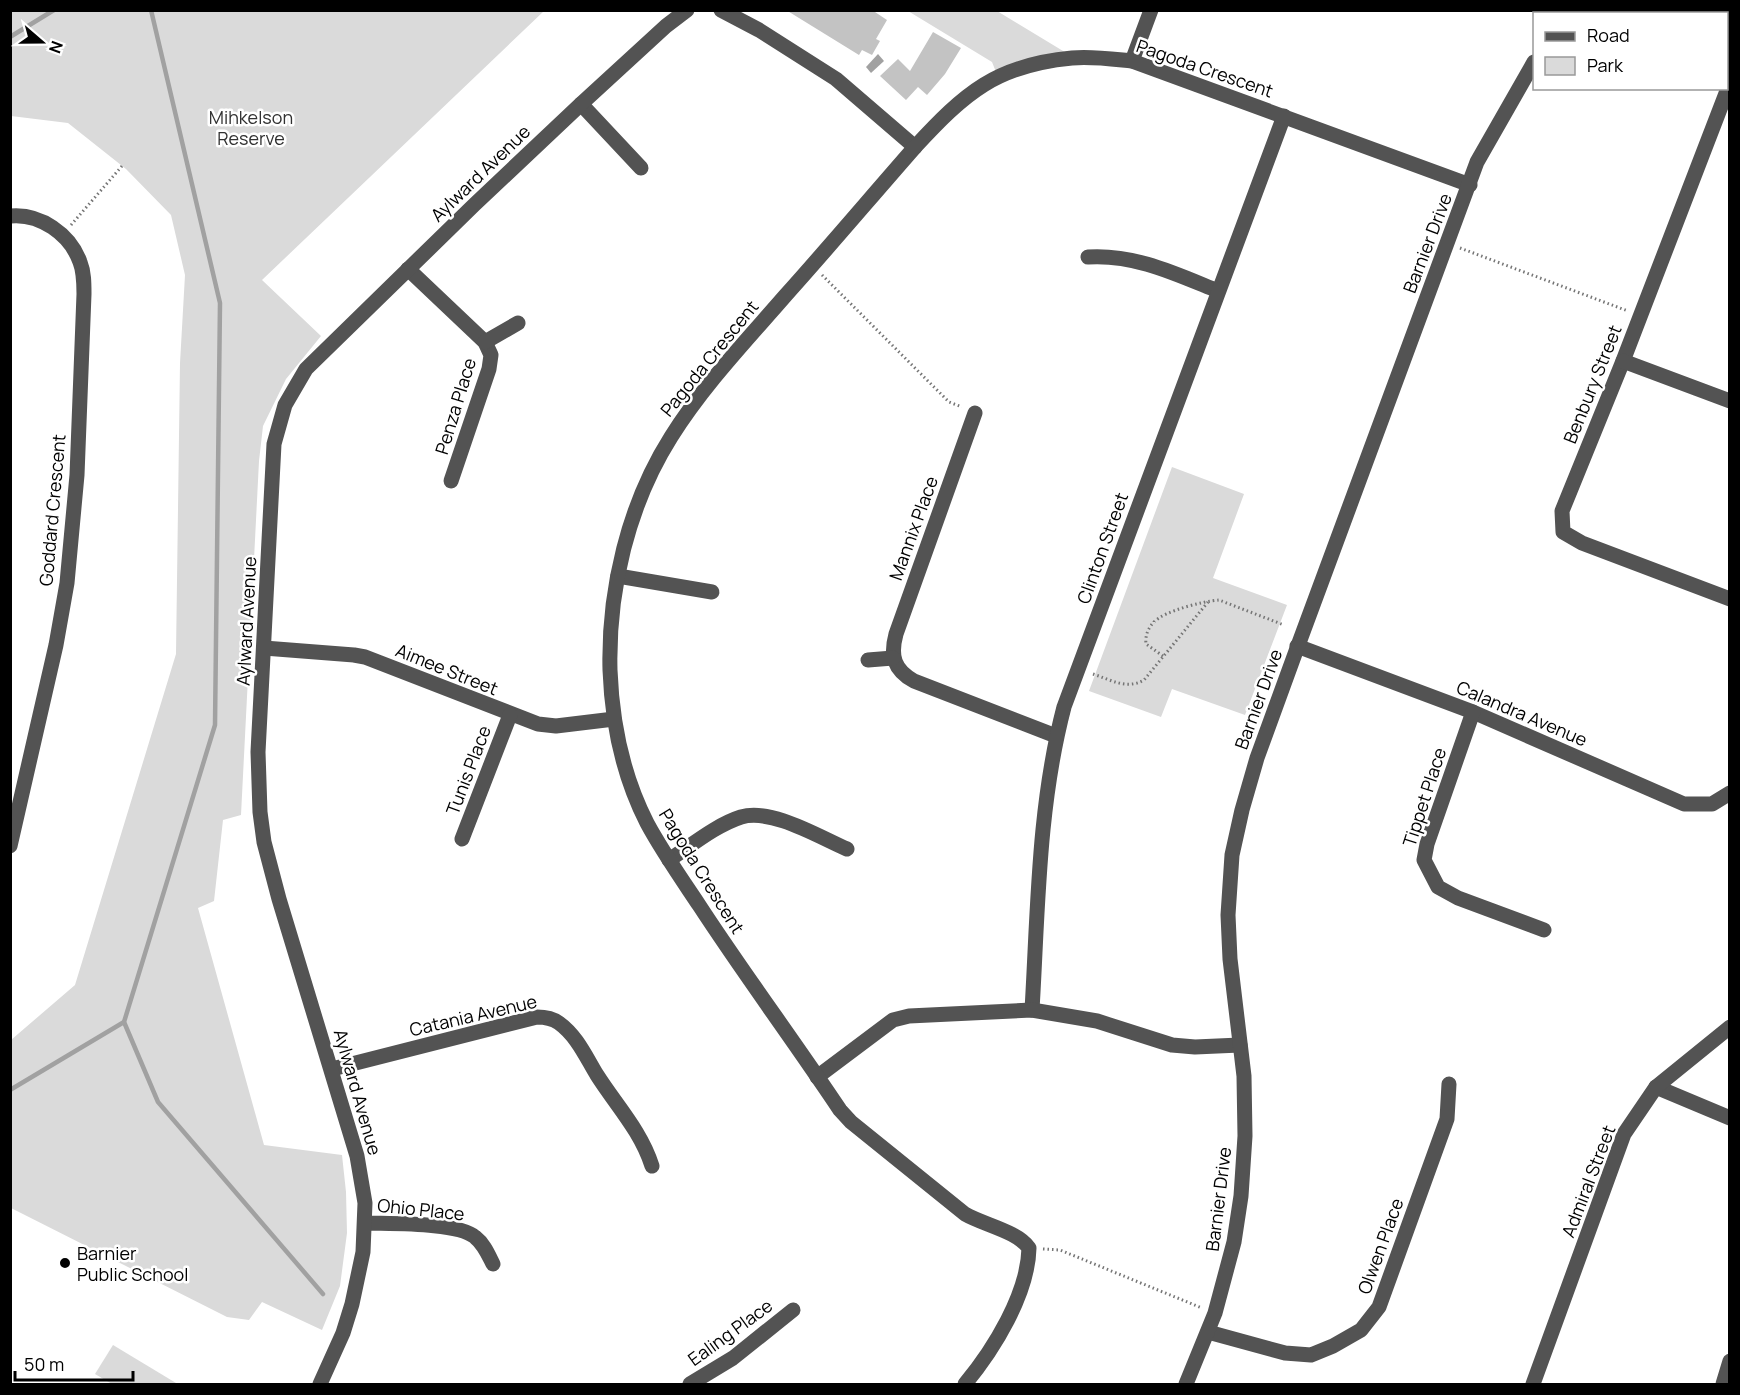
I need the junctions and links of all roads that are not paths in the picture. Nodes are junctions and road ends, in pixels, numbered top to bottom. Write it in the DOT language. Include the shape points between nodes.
graph roads {
  1 [pos="687,10"];
  2 [pos="721,10"];
  3 [pos="1151,10"];
  4 [pos="1132,61"];
  5 [pos="1533,64"];
  6 [pos="1727,90"];
  7 [pos="581,104"];
  8 [pos="1284,116"];
  9 [pos="915,147"];
  10 [pos="641,168"];
  11 [pos="1470,185"];
  12 [pos="10,216"];
  13 [pos="1088,257"];
  14 [pos="408,269"];
  15 [pos="1218,291"];
  16 [pos="518,323"];
  17 [pos="485,342"];
  18 [pos="1623,361"];
  19 [pos="1730,400"];
  20 [pos="975,413"];
  21 [pos="451,481"];
  22 [pos="618,576"];
  23 [pos="712,592"];
  24 [pos="1730,599"];
  25 [pos="1298,646"];
  26 [pos="264,648"];
  27 [pos="892,658"];
  28 [pos="868,660"];
  29 [pos="1473,712"];
  30 [pos="510,715"];
  31 [pos="614,719"];
  32 [pos="1056,736"];
  33 [pos="1730,794"];
  34 [pos="462,839"];
  35 [pos="10,846"];
  36 [pos="847,849"];
  37 [pos="669,860"];
  38 [pos="1544,930"];
  39 [pos="1032,1010"];
  40 [pos="1730,1027"];
  41 [pos="1240,1045"];
  42 [pos="332,1069"];
  43 [pos="817,1077"];
  44 [pos="1449,1084"];
  45 [pos="1656,1087"];
  46 [pos="1730,1118"];
  47 [pos="652,1166"];
  48 [pos="365,1223"];
  49 [pos="493,1264"];
  50 [pos="793,1310"];
  51 [pos="1208,1332"];
  52 [pos="1730,1361"];
  53 [pos="325,1383"];
  54 [pos="690,1384"];
  55 [pos="965,1384"];
  56 [pos="1186,1384"];
  57 [pos="1533,1384"];
  58 [pos="1723,1384"];
  1 -- 7 [label="street, Aylward Avenue"];
  2 -- 9 [label="street" via="836,79"];
  3 -- 4 [label="street"];
  4 -- 8 [label="street, Pagoda Crescent"];
  4 -- 9 [label="street, Pagoda Crescent" via="1073,57 1022,66 973,91"];
  5 -- 11 [label="street, Barnier Drive" via="1477,162"];
  6 -- 18 [label="street, Benbury Street"];
  7 -- 10 [label="street"];
  7 -- 14 [label="street, Aylward Avenue"];
  8 -- 11 [label="street, Pagoda Crescent"];
  8 -- 15 [label="street, Clinton Street"];
  9 -- 22 [label="street, Pagoda Crescent" via="717,373 669,440 635,512"];
  11 -- 25 [label="street, Barnier Drive"];
  12 -- 35 [label="street, Goddard Crescent" via="41,221 62,235 74,250 84,278 74,524 67,583"];
  13 -- 15 [label="street" via="1134,259"];
  14 -- 17 [label="street, Penza Place"];
  14 -- 26 [label="street, Aylward Avenue" via="306,369 285,405 274,444"];
  15 -- 32 [label="street, Clinton Street"];
  16 -- 17 [label="street, Penza Place"];
  17 -- 21 [label="street, Penza Place" via="491,355 489,369"];
  18 -- 19 [label="street"];
  18 -- 24 [label="street, Benbury Street" via="1562,511 1563,532 1582,543"];
  20 -- 27 [label="street, Mannix Place" via="896,634"];
  22 -- 23 [label="street"];
  22 -- 31 [label="street, Pagoda Crescent" via="610,636"];
  25 -- 29 [label="street, Calandra Avenue"];
  25 -- 41 [label="street, Barnier Drive" via="1249,784 1232,855 1228,938"];
  26 -- 30 [label="street, Aimee Street" via="364,657"];
  26 -- 42 [label="street, Aylward Avenue" via="258,785 264,842"];
  27 -- 28 [label="street"];
  27 -- 32 [label="street" via="900,671 914,681"];
  29 -- 33 [label="street, Calandra Avenue" via="1684,804 1712,804"];
  29 -- 38 [label="street, Tippet Place" via="1424,860 1438,887"];
  30 -- 31 [label="street, Aimee Street" via="556,726"];
  30 -- 34 [label="street, Tunis Place"];
  31 -- 37 [label="street, Pagoda Crescent" via="628,778"];
  32 -- 39 [label="street, Clinton Street" via="1042,834"];
  36 -- 37 [label="street" via="777,819 758,815 727,823"];
  37 -- 43 [label="street, Pagoda Crescent"];
  39 -- 41 [label="street" via="1097,1021 1183,1047"];
  39 -- 43 [label="street" via="948,1013 893,1020"];
  40 -- 45 [label="street, Admiral Street"];
  41 -- 51 [label="street, Barnier Drive" via="1245,1116 1243,1174 1234,1242"];
  42 -- 47 [label="street, Catania Avenue" via="537,1017 550,1018 582,1048 646,1148"];
  42 -- 48 [label="street, Aylward Avenue" via="357,1156"];
  43 -- 55 [label="street, Pagoda Crescent" via="851,1122 936,1192 966,1214 1017,1237 1029,1248 1029,1262 1001,1336"];
  44 -- 51 [label="street, Olwen Place" via="1447,1119 1379,1307 1361,1330 1311,1355 1285,1353"];
  45 -- 46 [label="street"];
  45 -- 57 [label="street, Admiral Street" via="1624,1134"];
  48 -- 49 [label="street, Ohio Place" via="436,1226 473,1234"];
  48 -- 53 [label="street, Aylward Avenue" via="360,1275"];
  50 -- 54 [label="street, Ealing Place" via="733,1359"];
  51 -- 56 [label="street, Barnier Drive"];
  52 -- 58 [label="street"];
}
